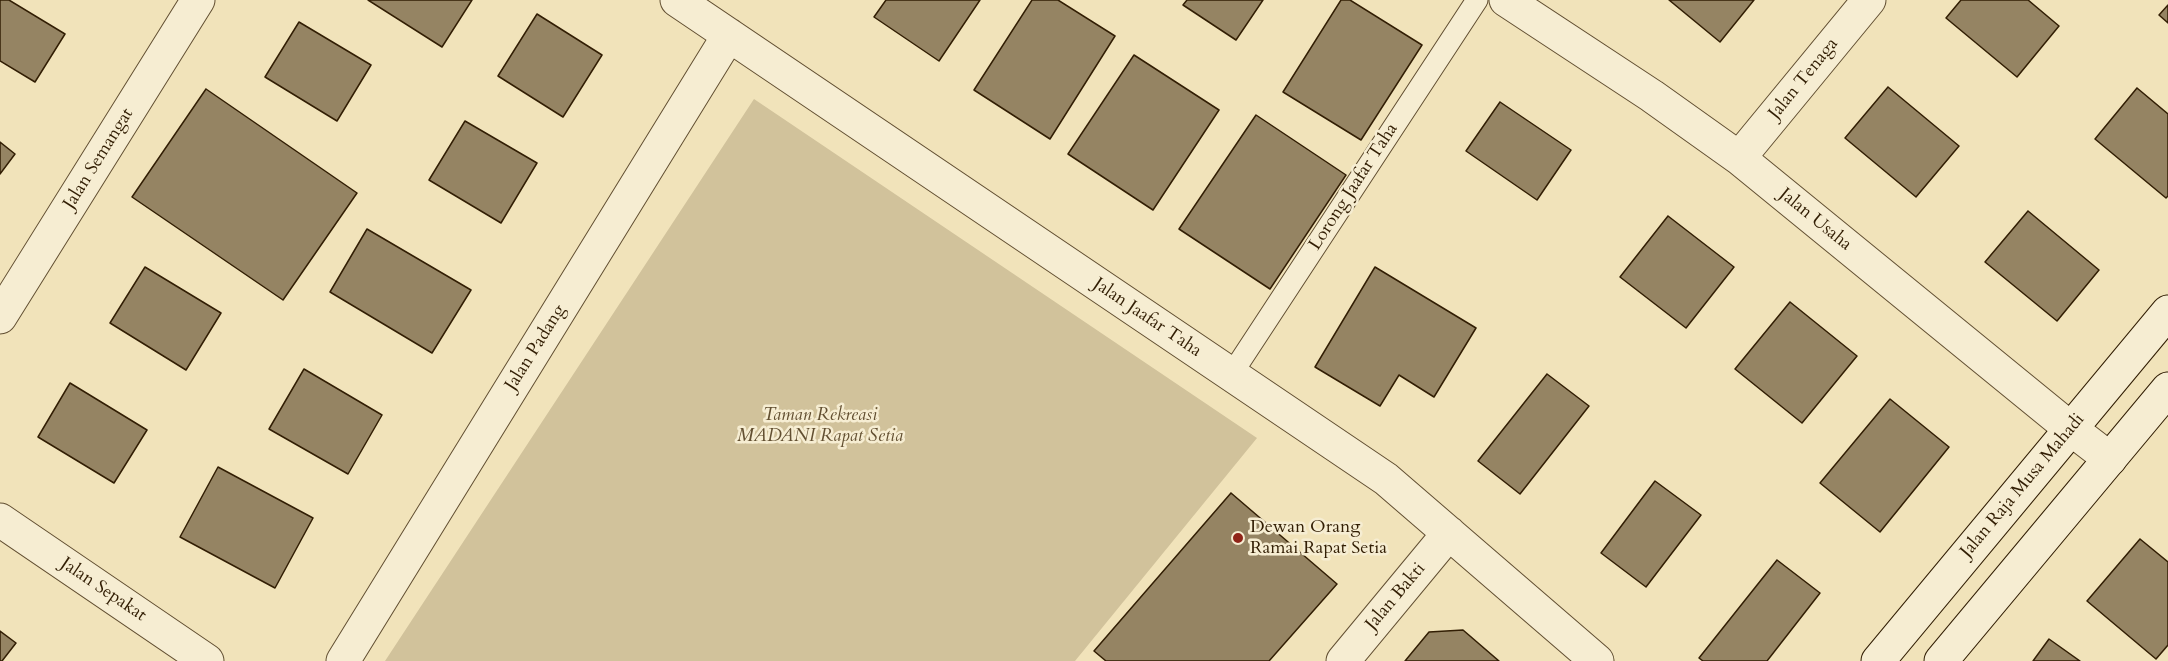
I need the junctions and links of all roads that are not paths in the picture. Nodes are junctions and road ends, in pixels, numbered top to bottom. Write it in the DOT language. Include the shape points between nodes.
graph roads {
  1 [pos="198,0"];
  2 [pos="677,0"];
  3 [pos="1477,0"];
  4 [pos="1506,0"];
  5 [pos="1869,0"];
  6 [pos="729,35"];
  7 [pos="1739,158"];
  8 [pos="2168,312"];
  9 [pos="0,317"];
  10 [pos="1231,375"];
  11 [pos="2168,389"];
  12 [pos="2071,429"];
  13 [pos="2110,459"];
  14 [pos="0,520"];
  15 [pos="1449,532"];
  16 [pos="207,661"];
  17 [pos="343,661"];
  18 [pos="1343,661"];
  19 [pos="1597,661"];
  20 [pos="1878,661"];
  21 [pos="1941,661"];
  1 -- 9 [label="street, Jalan Semangat"];
  2 -- 6 [label="street, Jalan Jaafar Taha"];
  3 -- 10 [label="lane, Lorong Jaafar Taha"];
  4 -- 7 [label="street, Jalan Usaha"];
  5 -- 7 [label="street, Jalan Tenaga"];
  6 -- 10 [label="street, Jalan Jaafar Taha"];
  6 -- 17 [label="street, Jalan Padang"];
  7 -- 12 [label="street, Jalan Usaha"];
  8 -- 12 [label="street, Jalan Raja Musa Mahadi"];
  10 -- 15 [label="street, Jalan Jaafar Taha" via="1386,479"];
  11 -- 13 [label="street"];
  12 -- 13 [label="street, Jalan Usaha"];
  12 -- 20 [label="street, Jalan Raja Musa Mahadi"];
  13 -- 21 [label="street"];
  14 -- 16 [label="street, Jalan Sepakat"];
  15 -- 18 [label="street, Jalan Bakti"];
  15 -- 19 [label="street, Jalan Jaafar Taha"];
}
